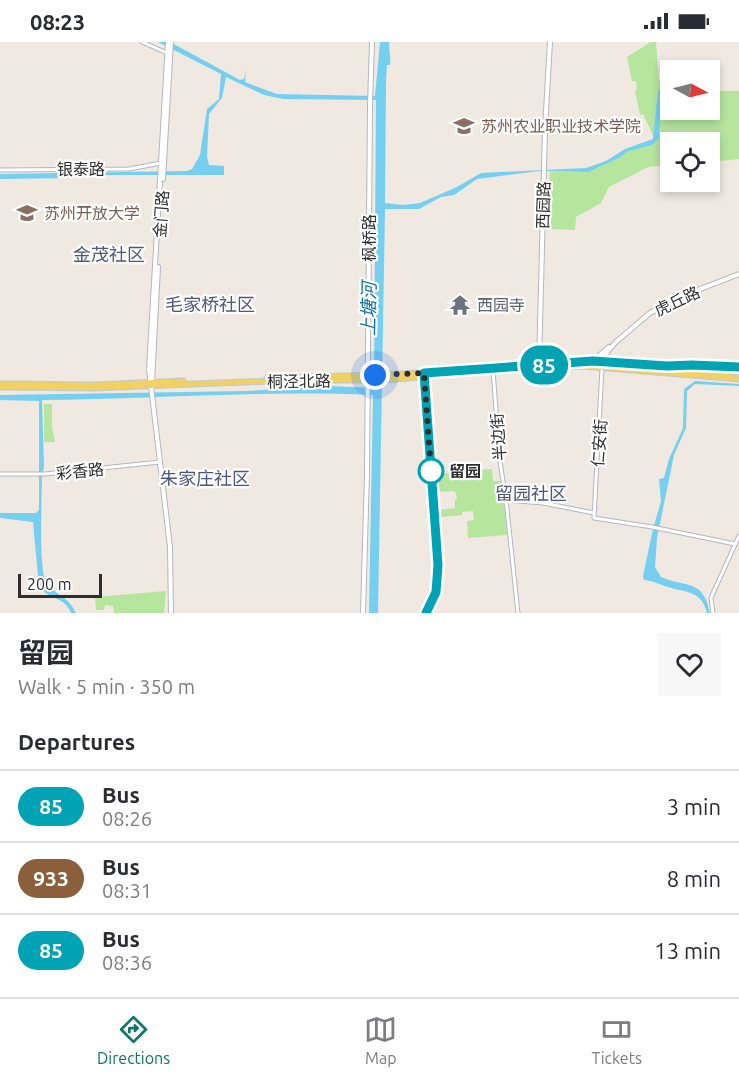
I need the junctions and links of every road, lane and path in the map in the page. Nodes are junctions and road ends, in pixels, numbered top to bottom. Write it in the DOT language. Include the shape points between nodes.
graph roads {
  1 [pos="142,42"];
  2 [pos="372,42"];
  3 [pos="550,42"];
  4 [pos="168,47"];
  5 [pos="161,163"];
  6 [pos="0,170"];
  7 [pos="162,170"];
  8 [pos="739,274"];
  9 [pos="617,341"];
  10 [pos="593,361"];
  11 [pos="603,361"];
  12 [pos="668,366"];
  13 [pos="539,367"];
  14 [pos="602,368"];
  15 [pos="739,368"];
  16 [pos="493,369"];
  17 [pos="424,374"];
  18 [pos="739,376"];
  19 [pos="370,379"];
  20 [pos="150,385"];
  21 [pos="0,386"];
  22 [pos="160,462"];
  23 [pos="0,474"];
  24 [pos="506,500"];
  25 [pos="594,513"];
  26 [pos="739,536"];
  27 [pos="735,544"];
  28 [pos="171,613"];
  29 [pos="363,613"];
  30 [pos="426,613"];
  31 [pos="518,613"];
  32 [pos="713,613"];
  1 -- 4 [label="street"];
  2 -- 19 [label="main road, 枫桥路"];
  3 -- 13 [label="main road, 西园路"];
  4 -- 5 [label="main road, 金门路"];
  4 -- 7 [label="main road, 金门路"];
  5 -- 6 [label="street, 银泰路" via="129,170"];
  5 -- 7 [label="main road, 金门路"];
  7 -- 20 [label="main road, 金门路"];
  8 -- 9 [label="main road, 虎丘路" via="665,303"];
  9 -- 10 [label="main road"];
  9 -- 11 [label="main road, 虎丘路"];
  10 -- 11 [label="main road, 桐泾北路"];
  10 -- 13 [label="main road, 桐泾北路"];
  11 -- 12 [label="main road, 桐泾北路"];
  11 -- 14 [label="main road, 虎丘路"];
  12 -- 15 [label="main road, 桐泾北路"];
  12 -- 18 [label="main road, 桐泾北路"];
  13 -- 14 [label="main road, 桐泾北路"];
  13 -- 16 [label="main road, 桐泾北路"];
  14 -- 18 [label="main road, 桐泾北路" via="695,377"];
  14 -- 25 [label="street, 仁安街"];
  16 -- 17 [label="main road, 桐泾北路"];
  16 -- 24 [label="street, 半边街"];
  17 -- 19 [label="main road, 桐泾北路"];
  17 -- 30 [label="street" via="438,565 436,592"];
  19 -- 20 [label="main road, 桐泾北路"];
  19 -- 29 [label="main road, 枫桥路"];
  20 -- 21 [label="main road, 桐泾北路"];
  20 -- 22 [label="main road, 金门路"];
  22 -- 23 [label="street, 彩香路" via="45,474"];
  22 -- 28 [label="main road, 金门路" via="170,547"];
  24 -- 25 [label="street"];
  24 -- 31 [label="street, 半边街"];
  25 -- 27 [label="street, 仁安街" via="594,518"];
  26 -- 27 [label="street"];
  27 -- 32 [label="street" via="711,598"];
}
